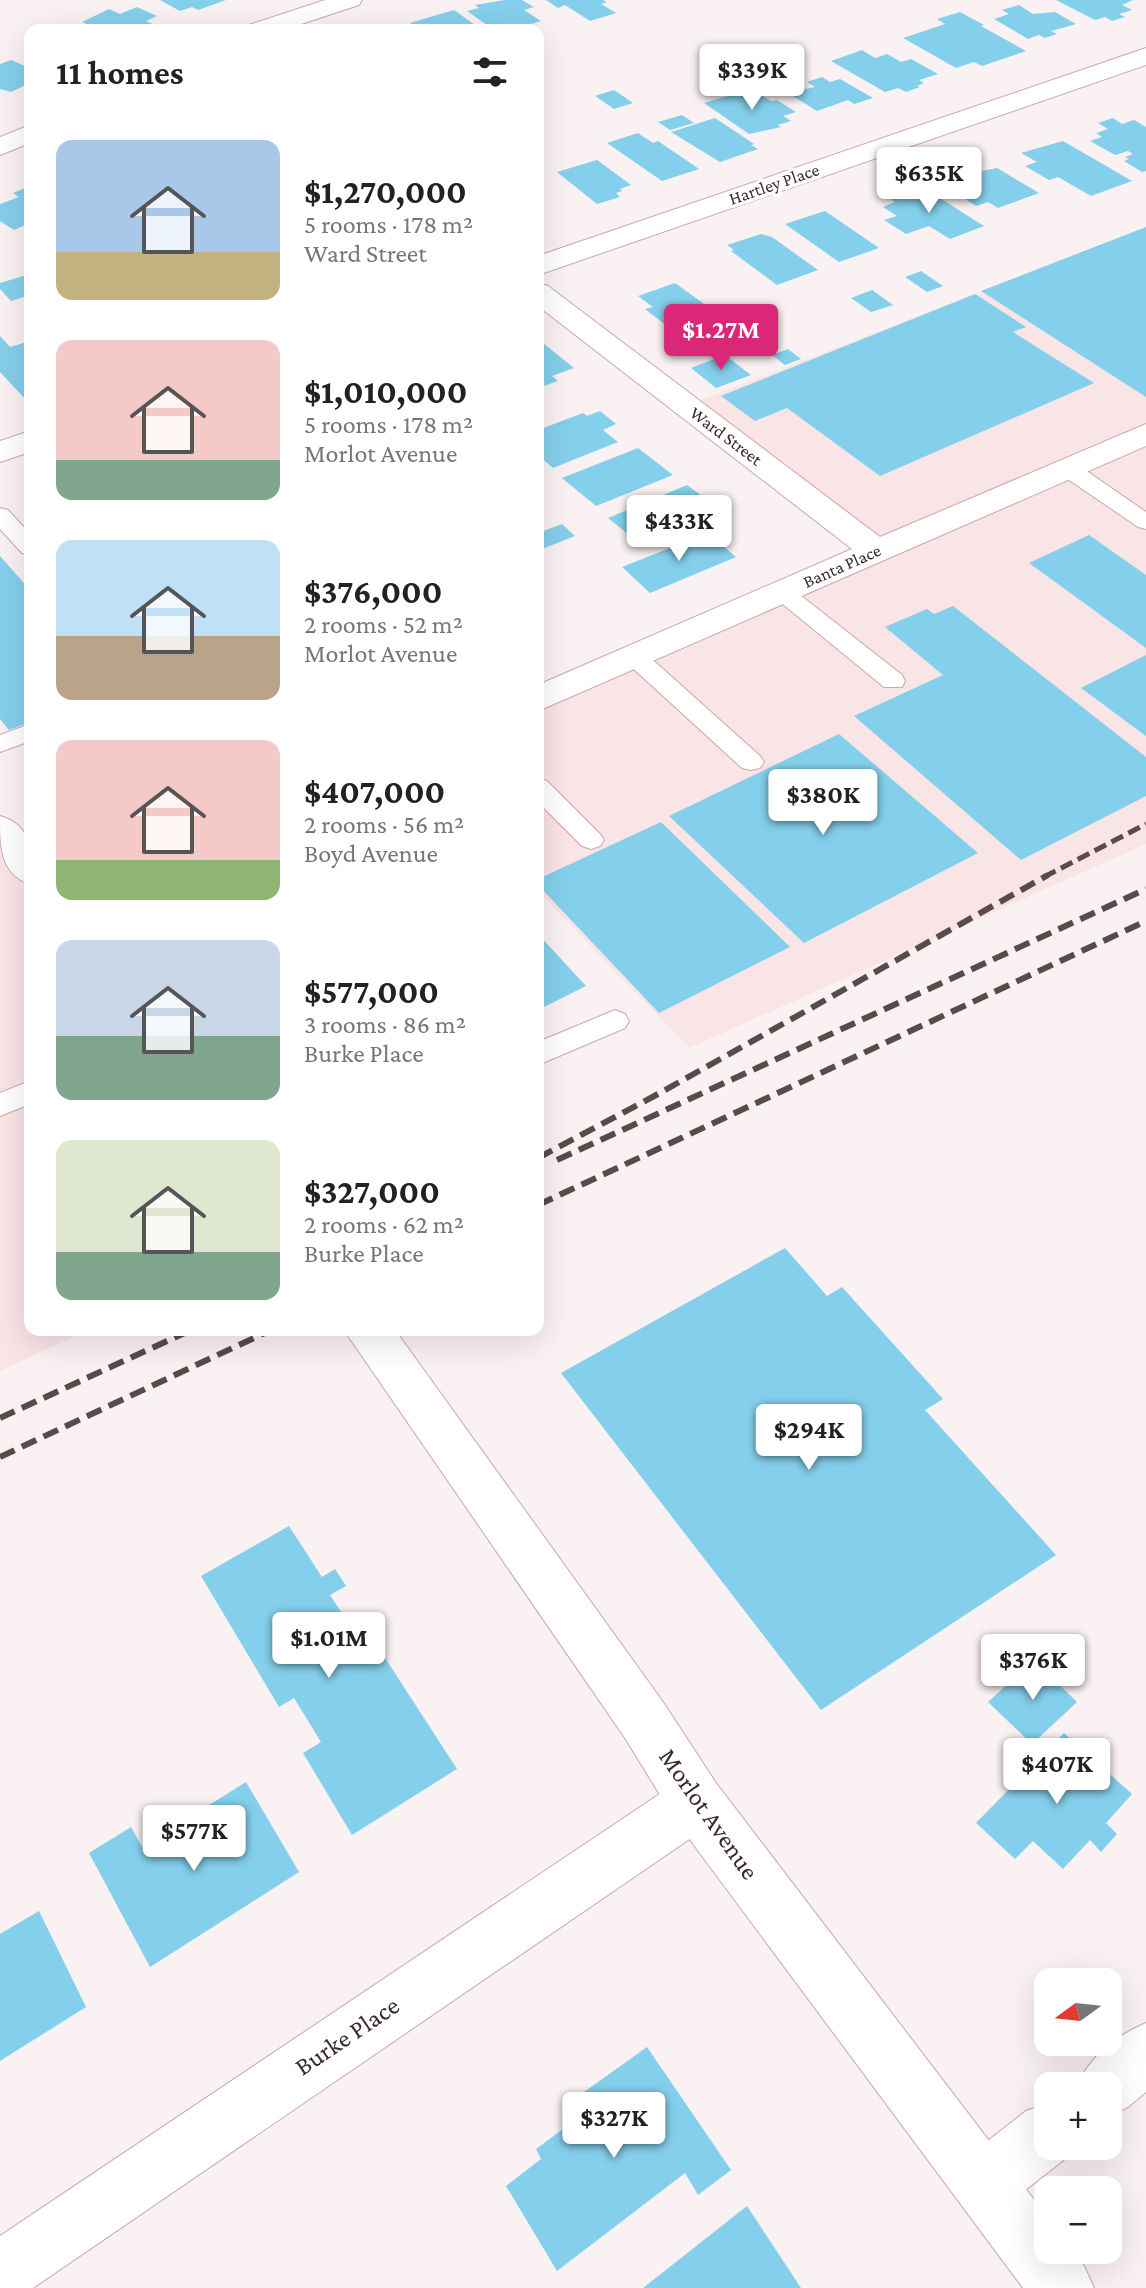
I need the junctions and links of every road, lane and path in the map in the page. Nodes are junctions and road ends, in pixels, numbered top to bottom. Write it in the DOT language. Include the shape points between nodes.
graph roads {
  1 [pos="350,0"];
  2 [pos="276,24"];
  3 [pos="1146,56"];
  4 [pos="24,136"];
  5 [pos="0,147"];
  6 [pos="544,264"];
  7 [pos="544,297"];
  8 [pos="1146,434"];
  9 [pos="24,443"];
  10 [pos="0,452"];
  11 [pos="1067,468"];
  12 [pos="0,515"];
  13 [pos="1146,522"];
  14 [pos="24,541"];
  15 [pos="876,551"];
  16 [pos="782,592"];
  17 [pos="635,657"];
  18 [pos="893,681"];
  19 [pos="544,696"];
  20 [pos="24,734"];
  21 [pos="0,744"];
  22 [pos="751,762"];
  23 [pos="544,793"];
  24 [pos="0,829"];
  25 [pos="591,840"];
  26 [pos="24,862"];
  27 [pos="615,1021"];
  28 [pos="544,1051"];
  29 [pos="24,1095"];
  30 [pos="0,1105"];
  31 [pos="372,1336"];
  32 [pos="696,1802"];
  33 [pos="1146,2053"];
  34 [pos="1122,2073"];
  35 [pos="1034,2144"];
  36 [pos="984,2183"];
  37 [pos="0,2273"];
  38 [pos="1062,2288"];
  1 -- 2 [label="street"];
  3 -- 6 [label="street, Hartley Place"];
  4 -- 5 [label="street"];
  7 -- 15 [label="street, Ward Street"];
  8 -- 11 [label="street, Banta Place"];
  9 -- 10 [label="street"];
  11 -- 13 [label="lane"];
  11 -- 15 [label="street, Banta Place"];
  12 -- 14 [label="lane"];
  15 -- 16 [label="street, Banta Place"];
  16 -- 17 [label="street, Banta Place"];
  16 -- 18 [label="lane"];
  17 -- 19 [label="street, Banta Place"];
  17 -- 22 [label="lane"];
  20 -- 21 [label="lane"];
  23 -- 25 [label="lane"];
  24 -- 26 [label="street"];
  27 -- 28 [label="lane"];
  29 -- 30 [label="lane"];
  31 -- 32 [label="street, Morlot Avenue" via="644,1720"];
  32 -- 36 [label="street, Morlot Avenue"];
  32 -- 37 [label="street, Burke Place"];
  33 -- 34 [label="street"];
  35 -- 36 [label="street"];
  36 -- 38 [label="street, Morlot Avenue"];
}
